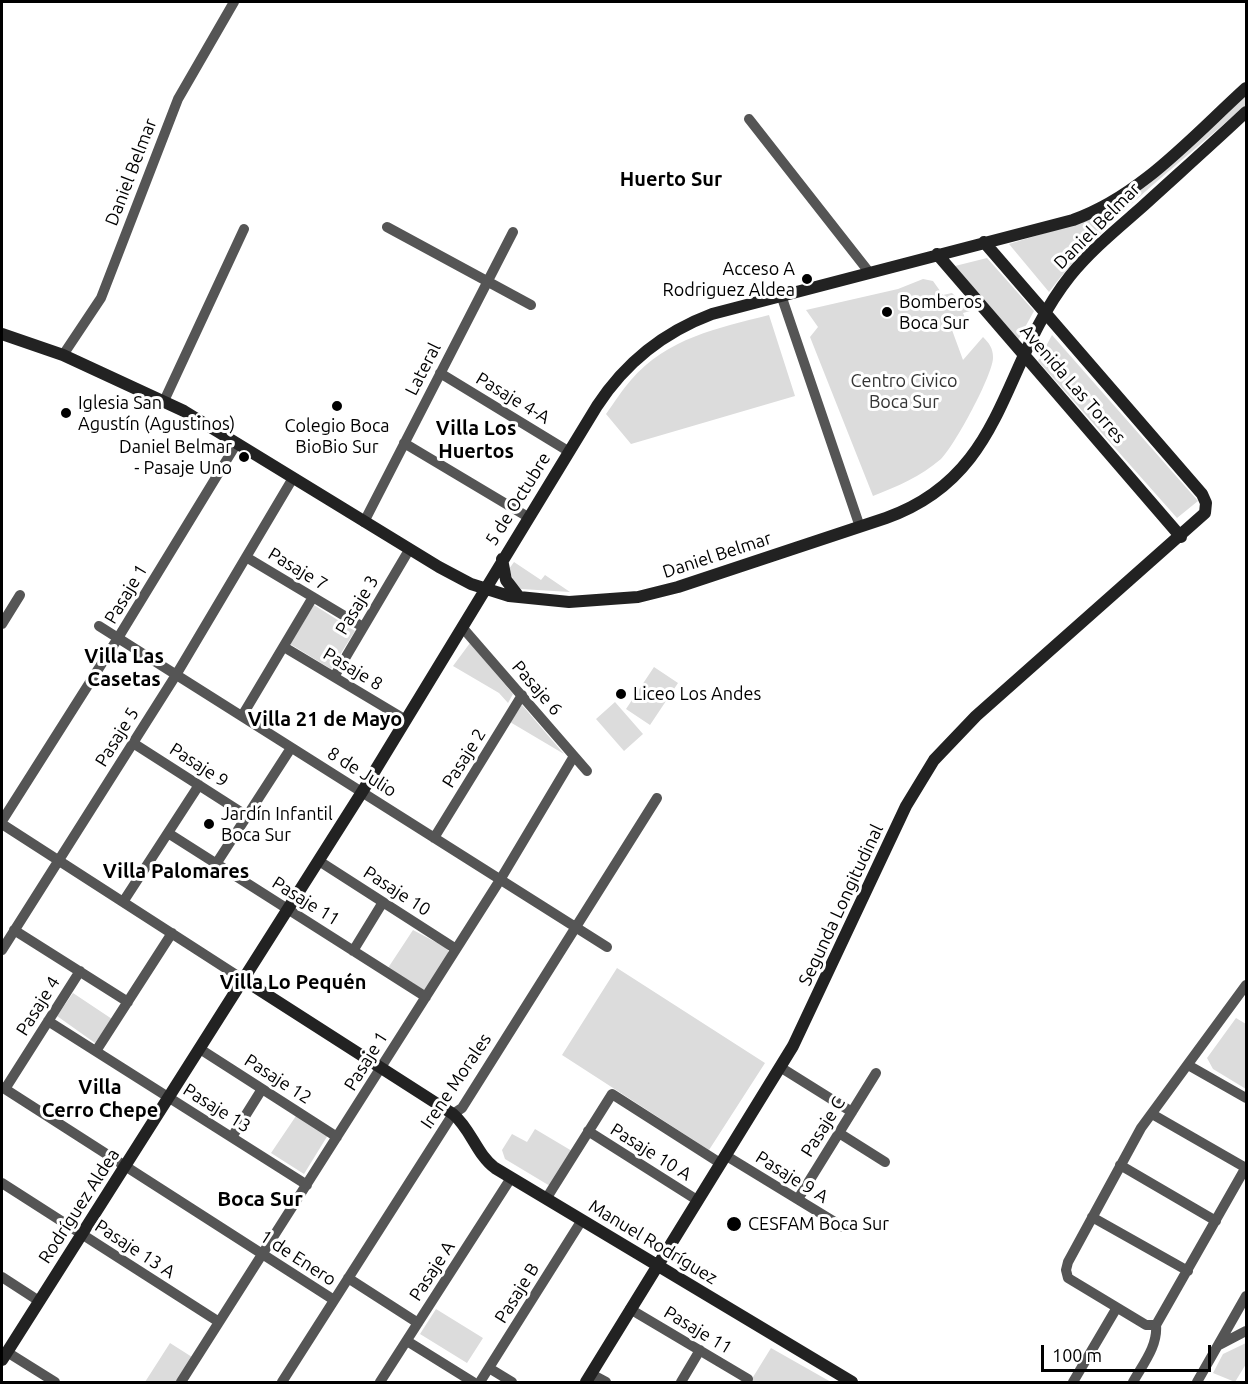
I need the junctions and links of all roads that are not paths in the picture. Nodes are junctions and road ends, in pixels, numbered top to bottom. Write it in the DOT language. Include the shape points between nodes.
graph roads {
  1 [pos="234,2"];
  2 [pos="1246,88"];
  3 [pos="1246,112"];
  4 [pos="749,119"];
  5 [pos="387,227"];
  6 [pos="244,229"];
  7 [pos="513,231"];
  8 [pos="984,242"];
  9 [pos="938,254"];
  10 [pos="869,272"];
  11 [pos="487,281"];
  12 [pos="781,295"];
  13 [pos="531,305"];
  14 [pos="1046,313"];
  15 [pos="3,336"];
  16 [pos="63,354"];
  17 [pos="1025,356"];
  18 [pos="440,373"];
  19 [pos="164,401"];
  20 [pos="237,443"];
  21 [pos="404,443"];
  22 [pos="568,451"];
  23 [pos="293,478"];
  24 [pos="1207,508"];
  25 [pos="528,517"];
  26 [pos="364,522"];
  27 [pos="860,527"];
  28 [pos="1181,537"];
  29 [pos="410,550"];
  30 [pos="246,557"];
  31 [pos="502,559"];
  32 [pos="485,589"];
  33 [pos="20,595"];
  34 [pos="313,597"];
  35 [pos="519,598"];
  36 [pos="2,624"];
  37 [pos="99,626"];
  38 [pos="363,627"];
  39 [pos="462,627"];
  40 [pos="118,638"];
  41 [pos="284,647"];
  42 [pos="176,675"];
  43 [pos="334,677"];
  44 [pos="522,695"];
  45 [pos="242,716"];
  46 [pos="406,720"];
  47 [pos="133,743"];
  48 [pos="291,748"];
  49 [pos="574,756"];
  50 [pos="587,771"];
  51 [pos="199,785"];
  52 [pos="362,792"];
  53 [pos="657,798"];
  54 [pos="247,816"];
  55 [pos="2,823"];
  56 [pos="168,833"];
  57 [pos="434,837"];
  58 [pos="58,861"];
  59 [pos="319,861"];
  60 [pos="216,864"];
  61 [pos="500,880"];
  62 [pos="123,902"];
  63 [pos="383,902"];
  64 [pos="288,910"];
  65 [pos="576,927"];
  66 [pos="14,930"];
  67 [pos="172,933"];
  68 [pos="607,947"];
  69 [pos="456,949"];
  70 [pos="2,950"];
  71 [pos="353,951"];
  72 [pos="80,971"];
  73 [pos="244,980"];
  74 [pos="1246,985"];
  75 [pos="426,998"];
  76 [pos="128,1002"];
  77 [pos="48,1021"];
  78 [pos="200,1049"];
  79 [pos="96,1051"];
  80 [pos="1188,1065"];
  81 [pos="780,1067"];
  82 [pos="381,1068"];
  83 [pos="876,1072"];
  84 [pos="3,1088"];
  85 [pos="262,1089"];
  86 [pos="169,1098"];
  87 [pos="1246,1098"];
  88 [pos="852,1112"];
  89 [pos="453,1114"];
  90 [pos="1152,1114"];
  91 [pos="588,1131"];
  92 [pos="839,1133"];
  93 [pos="232,1137"];
  94 [pos="337,1137"];
  95 [pos="722,1159"];
  96 [pos="885,1162"];
  97 [pos="1120,1165"];
  98 [pos="125,1166"];
  99 [pos="1246,1167"];
  100 [pos="511,1178"];
  101 [pos="2,1183"];
  102 [pos="307,1185"];
  103 [pos="546,1199"];
  104 [pos="798,1199"];
  105 [pos="697,1200"];
  106 [pos="1092,1217"];
  107 [pos="582,1220"];
  108 [pos="1216,1221"];
  109 [pos="843,1227"];
  110 [pos="82,1234"];
  111 [pos="263,1254"];
  112 [pos="657,1265"];
  113 [pos="1188,1270"];
  114 [pos="2,1276"];
  115 [pos="348,1278"];
  116 [pos="1246,1296"];
  117 [pos="334,1300"];
  118 [pos="39,1301"];
  119 [pos="630,1309"];
  120 [pos="1116,1309"];
  121 [pos="219,1322"];
  122 [pos="418,1323"];
  123 [pos="1156,1325"];
  124 [pos="1246,1331"];
  125 [pos="407,1341"];
  126 [pos="1218,1345"];
  127 [pos="700,1350"];
  128 [pos="4,1356"];
  129 [pos="489,1368"];
  130 [pos="589,1378"];
  131 [pos="748,1379"];
  132 [pos="55,1383"];
  133 [pos="181,1383"];
  134 [pos="282,1383"];
  135 [pos="380,1383"];
  136 [pos="473,1383"];
  137 [pos="480,1383"];
  138 [pos="512,1383"];
  139 [pos="606,1383"];
  140 [pos="681,1383"];
  141 [pos="852,1383"];
  142 [pos="1073,1383"];
  143 [pos="1133,1383"];
  144 [pos="1197,1383"];
  1 -- 16 [label="street, Daniel Belmar" via="178,99 101,298"];
  2 -- 8 [label="street, Daniel Belmar" via="1138,185 1111,204 1073,220"];
  3 -- 14 [label="street, Daniel Belmar" via="1092,251"];
  4 -- 10 [label="street"];
  5 -- 11 [label="street"];
  6 -- 19 [label="street"];
  7 -- 11 [label="street, Lateral"];
  8 -- 9 [label="street, 5 de Octubre"];
  8 -- 14 [label="street, Avenida Las Torres"];
  9 -- 10 [label="street, 5 de Octubre"];
  9 -- 17 [label="street, Avenida Las Torres"];
  10 -- 12 [label="street, 5 de Octubre"];
  11 -- 13 [label="street"];
  11 -- 18 [label="street, Lateral"];
  12 -- 22 [label="street, 5 de Octubre" via="694,321 658,342 615,382"];
  12 -- 27 [label="street"];
  14 -- 17 [label="street, Daniel Belmar"];
  14 -- 24 [label="street, Avenida Las Torres" via="1202,494"];
  15 -- 16 [label="street, Daniel Belmar"];
  16 -- 19 [label="street, Daniel Belmar"];
  17 -- 27 [label="street, Daniel Belmar" via="991,428 960,472 926,500"];
  17 -- 28 [label="street, Avenida Las Torres"];
  18 -- 21 [label="street, Lateral"];
  18 -- 22 [label="street, Pasaje 4-A"];
  19 -- 20 [label="street, Daniel Belmar"];
  20 -- 23 [label="street, Daniel Belmar"];
  20 -- 40 [label="street, Pasaje 1"];
  21 -- 25 [label="street"];
  21 -- 26 [label="street, Lateral"];
  22 -- 25 [label="street, 5 de Octubre"];
  23 -- 26 [label="street, Daniel Belmar"];
  23 -- 30 [label="street, Pasaje 5"];
  24 -- 28 [label="street, Segunda Longitudinal" via="1203,517"];
  25 -- 31 [label="street, 5 de Octubre"];
  26 -- 29 [label="street, Daniel Belmar"];
  27 -- 35 [label="street, Daniel Belmar" via="648,595 594,602"];
  28 -- 81 [label="street, Segunda Longitudinal" via="976,716 934,760 906,806 816,1002"];
  29 -- 32 [label="street, Daniel Belmar"];
  29 -- 38 [label="street, Pasaje 3"];
  30 -- 34 [label="street, Pasaje 7"];
  30 -- 42 [label="street, Pasaje 5"];
  31 -- 32 [label="street, 5 de Octubre"];
  31 -- 35 [label="street" via="506,580"];
  32 -- 35 [label="street, Daniel Belmar"];
  32 -- 39 [label="street, 5 de Octubre"];
  33 -- 36 [label="street"];
  34 -- 38 [label="street, Pasaje 7"];
  34 -- 41 [label="street"];
  37 -- 40 [label="street, 8 de Julio"];
  38 -- 43 [label="street, Pasaje 3"];
  39 -- 44 [label="street, Pasaje 6"];
  39 -- 46 [label="street, 5 de Octubre"];
  40 -- 42 [label="street, 8 de Julio"];
  40 -- 55 [label="street, Pasaje 1"];
  41 -- 43 [label="street, Pasaje 8"];
  41 -- 45 [label="street"];
  42 -- 45 [label="street, 8 de Julio"];
  42 -- 47 [label="street, Pasaje 5"];
  43 -- 46 [label="street, Pasaje 8"];
  44 -- 49 [label="street, Pasaje 6"];
  44 -- 57 [label="street, Pasaje 2"];
  45 -- 48 [label="street, 8 de Julio"];
  46 -- 52 [label="street, 5 de Octubre"];
  47 -- 51 [label="street, Pasaje 9"];
  47 -- 58 [label="street, Pasaje 5"];
  48 -- 52 [label="street, 8 de Julio"];
  48 -- 54 [label="street"];
  49 -- 50 [label="street, Pasaje 6"];
  49 -- 61 [label="street, Pasaje 1"];
  51 -- 54 [label="street, Pasaje 9"];
  51 -- 56 [label="street"];
  52 -- 57 [label="street, 8 de Julio"];
  52 -- 59 [label="street, 5 de Octubre"];
  53 -- 65 [label="street, Irene Morales"];
  54 -- 60 [label="street"];
  55 -- 58 [label="street"];
  56 -- 60 [label="street, Pasaje 11"];
  56 -- 62 [label="street"];
  57 -- 61 [label="street, 8 de Julio"];
  58 -- 62 [label="street"];
  58 -- 66 [label="street, Pasaje 5"];
  59 -- 63 [label="street, Pasaje 10"];
  59 -- 64 [label="street, 5 de Octubre"];
  60 -- 64 [label="street, Pasaje 11"];
  61 -- 65 [label="street, 8 de Julio"];
  61 -- 69 [label="street, Pasaje 1"];
  62 -- 67 [label="street"];
  63 -- 69 [label="street, Pasaje 10"];
  63 -- 71 [label="street"];
  64 -- 71 [label="street, Pasaje 11"];
  64 -- 73 [label="street, 5 de Octubre"];
  65 -- 68 [label="street, 8 de Julio"];
  65 -- 89 [label="street, Irene Morales" via="462,1108"];
  66 -- 70 [label="street, Pasaje 5"];
  66 -- 72 [label="street"];
  67 -- 73 [label="street"];
  67 -- 76 [label="street"];
  69 -- 75 [label="street, Pasaje 1"];
  71 -- 75 [label="street, Pasaje 11"];
  72 -- 76 [label="street"];
  72 -- 77 [label="street, Pasaje 4"];
  73 -- 78 [label="street, Rodríguez Aldea"];
  73 -- 82 [label="street, Manuel Rodríguez"];
  74 -- 80 [label="street"];
  75 -- 82 [label="street, Pasaje 1"];
  76 -- 79 [label="street"];
  77 -- 79 [label="street, Pasaje 13"];
  77 -- 84 [label="street, Pasaje 4"];
  78 -- 85 [label="street, Pasaje 12"];
  78 -- 86 [label="street, Rodríguez Aldea"];
  79 -- 86 [label="street, Pasaje 13"];
  80 -- 87 [label="street"];
  80 -- 90 [label="street"];
  81 -- 88 [label="street"];
  81 -- 95 [label="street, Segunda Longitudinal"];
  82 -- 89 [label="street, Manuel Rodríguez"];
  82 -- 94 [label="street, Pasaje 1"];
  83 -- 88 [label="street, Pasaje C"];
  84 -- 98 [label="street, 1 de Enero"];
  85 -- 93 [label="street"];
  85 -- 94 [label="street, Pasaje 12"];
  86 -- 93 [label="street, Pasaje 13"];
  86 -- 98 [label="street, Rodríguez Aldea"];
  88 -- 92 [label="street, Pasaje C"];
  89 -- 100 [label="street, Manuel Rodríguez" via="464,1124 489,1164"];
  89 -- 115 [label="street, Irene Morales"];
  90 -- 97 [label="street"];
  90 -- 99 [label="street"];
  91 -- 95 [label="street, Pasaje 9 A" via="612,1094"];
  91 -- 103 [label="street"];
  91 -- 105 [label="street, Pasaje 10 A"];
  92 -- 96 [label="street"];
  92 -- 104 [label="street, Pasaje C"];
  93 -- 102 [label="street, Pasaje 13"];
  94 -- 102 [label="street, Pasaje 1"];
  95 -- 104 [label="street, Pasaje 9 A"];
  95 -- 105 [label="street, Segunda Longitudinal"];
  97 -- 106 [label="street"];
  97 -- 108 [label="street"];
  98 -- 110 [label="street, Rodríguez Aldea"];
  98 -- 111 [label="street, 1 de Enero"];
  99 -- 108 [label="street"];
  100 -- 103 [label="street, Manuel Rodríguez"];
  100 -- 122 [label="street, Pasaje A"];
  101 -- 110 [label="street, Pasaje 13 A"];
  102 -- 111 [label="street, Pasaje 1"];
  103 -- 107 [label="street, Manuel Rodríguez"];
  104 -- 109 [label="street, Pasaje 9 A"];
  105 -- 112 [label="street, Segunda Longitudinal"];
  106 -- 113 [label="street"];
  106 -- 120 [label="street" via="1068,1262 1066,1275"];
  107 -- 112 [label="street, Manuel Rodríguez"];
  107 -- 129 [label="street, Pasaje B"];
  108 -- 113 [label="street"];
  110 -- 118 [label="street, Rodríguez Aldea"];
  110 -- 121 [label="street, Pasaje 13 A"];
  111 -- 117 [label="street, 1 de Enero"];
  111 -- 121 [label="street, Pasaje 1"];
  112 -- 119 [label="street, Segunda Longitudinal"];
  112 -- 141 [label="street, Manuel Rodríguez"];
  113 -- 123 [label="street"];
  114 -- 118 [label="street"];
  115 -- 117 [label="street, Irene Morales"];
  115 -- 122 [label="street"];
  116 -- 126 [label="street"];
  117 -- 134 [label="street, Irene Morales"];
  118 -- 128 [label="street, Rodríguez Aldea"];
  119 -- 127 [label="street, Pasaje 11"];
  119 -- 130 [label="street, Segunda Longitudinal"];
  120 -- 123 [label="street" via="1146,1325"];
  120 -- 142 [label="street"];
  121 -- 133 [label="street, Pasaje 1"];
  122 -- 125 [label="street, Pasaje A"];
  123 -- 143 [label="street" via="1155,1344"];
  124 -- 126 [label="street"];
  125 -- 135 [label="street, Pasaje A"];
  125 -- 136 [label="street"];
  126 -- 144 [label="street"];
  127 -- 131 [label="street, Pasaje 11"];
  127 -- 140 [label="street"];
  128 -- 132 [label="street"];
  129 -- 137 [label="street, Pasaje B"];
  129 -- 138 [label="street"];
  130 -- 139 [label="street"];
}
